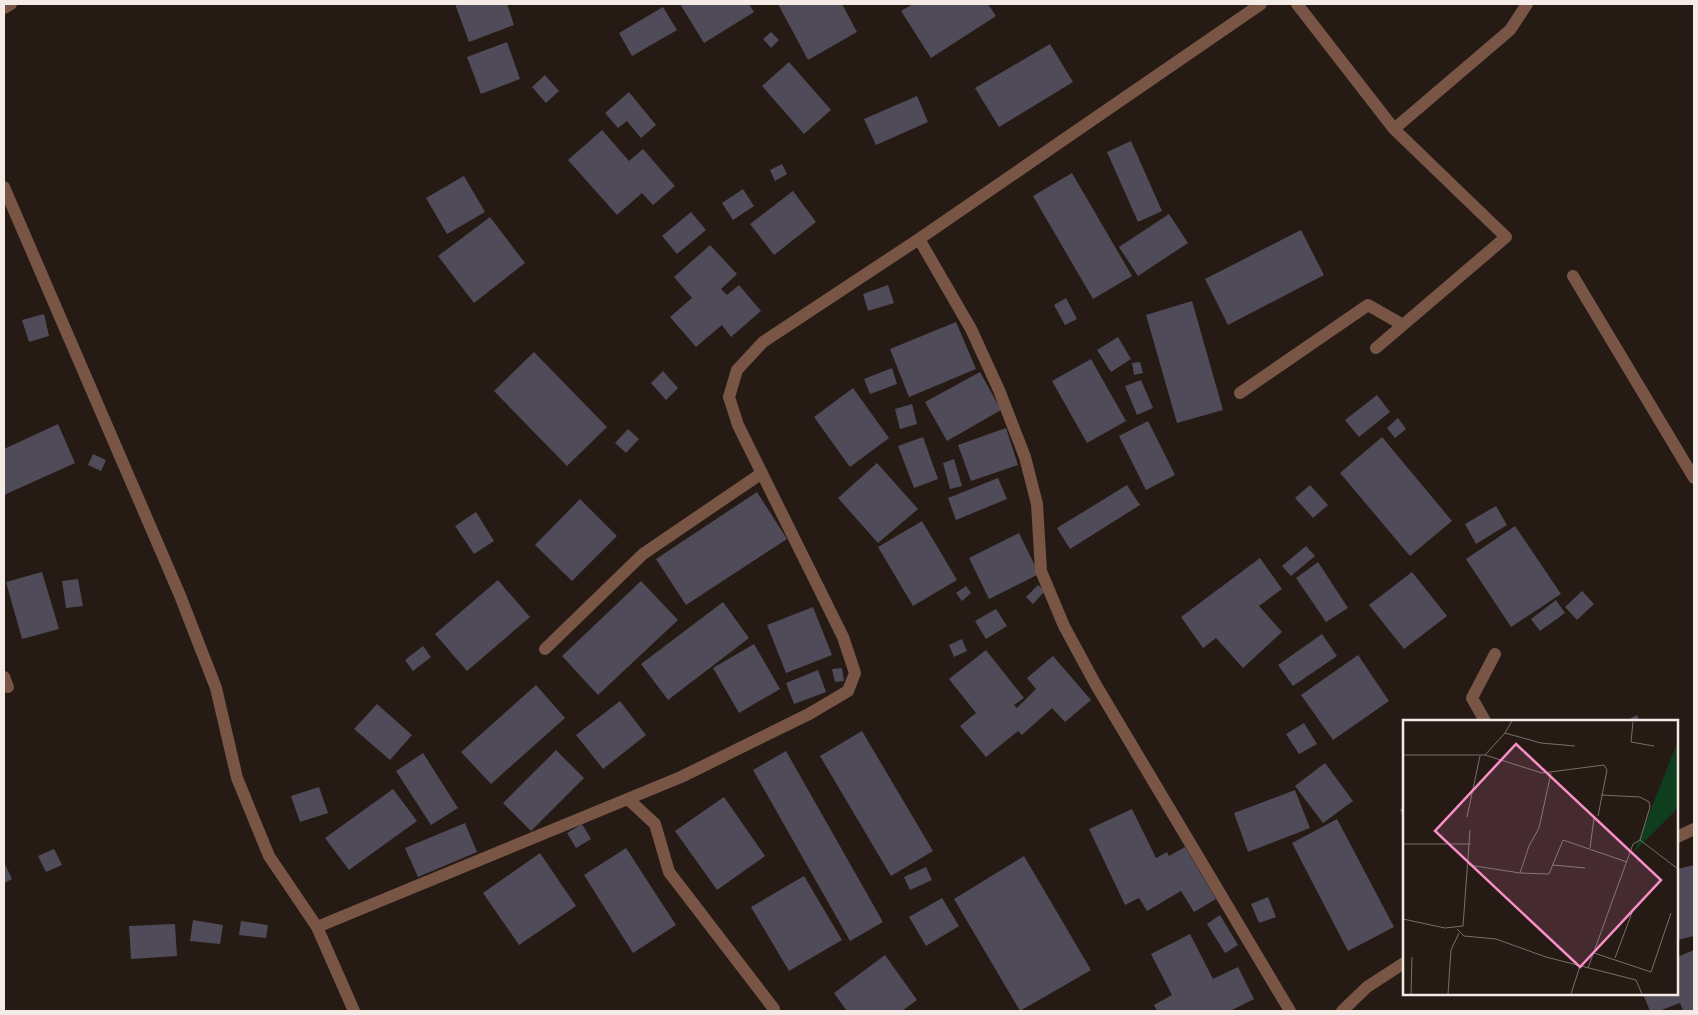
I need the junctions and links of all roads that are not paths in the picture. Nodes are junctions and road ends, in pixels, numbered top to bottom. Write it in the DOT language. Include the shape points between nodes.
graph roads {
  1 [pos="1261,4"];
  2 [pos="1297,4"];
  3 [pos="1527,4"];
  4 [pos="1394,129"];
  5 [pos="4,187"];
  6 [pos="919,239"];
  7 [pos="1573,276"];
  8 [pos="1403,325"];
  9 [pos="1376,348"];
  10 [pos="1240,394"];
  11 [pos="762,473"];
  12 [pos="1694,478"];
  13 [pos="544,649"];
  14 [pos="1495,654"];
  15 [pos="1483,720"];
  16 [pos="628,799"];
  17 [pos="1694,829"];
  18 [pos="1678,837"];
  19 [pos="317,926"];
  20 [pos="1403,964"];
  21 [pos="774,1010"];
  22 [pos="354,1011"];
  23 [pos="1290,1011"];
  24 [pos="1342,1011"];
  1 -- 6 [label="street"];
  2 -- 4 [label="street"];
  3 -- 4 [label="street" via="1510,30"];
  4 -- 8 [label="street" via="1506,237"];
  5 -- 19 [label="street" via="179,593 216,688 237,778 270,856"];
  6 -- 11 [label="street" via="763,342 736,370 729,397 738,425"];
  6 -- 23 [label="street" via="971,329 1025,457 1037,504 1041,571 1064,626"];
  7 -- 12 [label="street"];
  8 -- 9 [label="street"];
  8 -- 10 [label="street" via="1368,305"];
  11 -- 13 [label="street" via="643,554"];
  11 -- 16 [label="street" via="843,637 855,673 848,691 801,719"];
  14 -- 15 [label="street" via="1472,698"];
  16 -- 19 [label="street"];
  16 -- 21 [label="street" via="655,824 669,872"];
  17 -- 18 [label="street"];
  19 -- 22 [label="street"];
  20 -- 24 [label="street" via="1367,987"];
}
